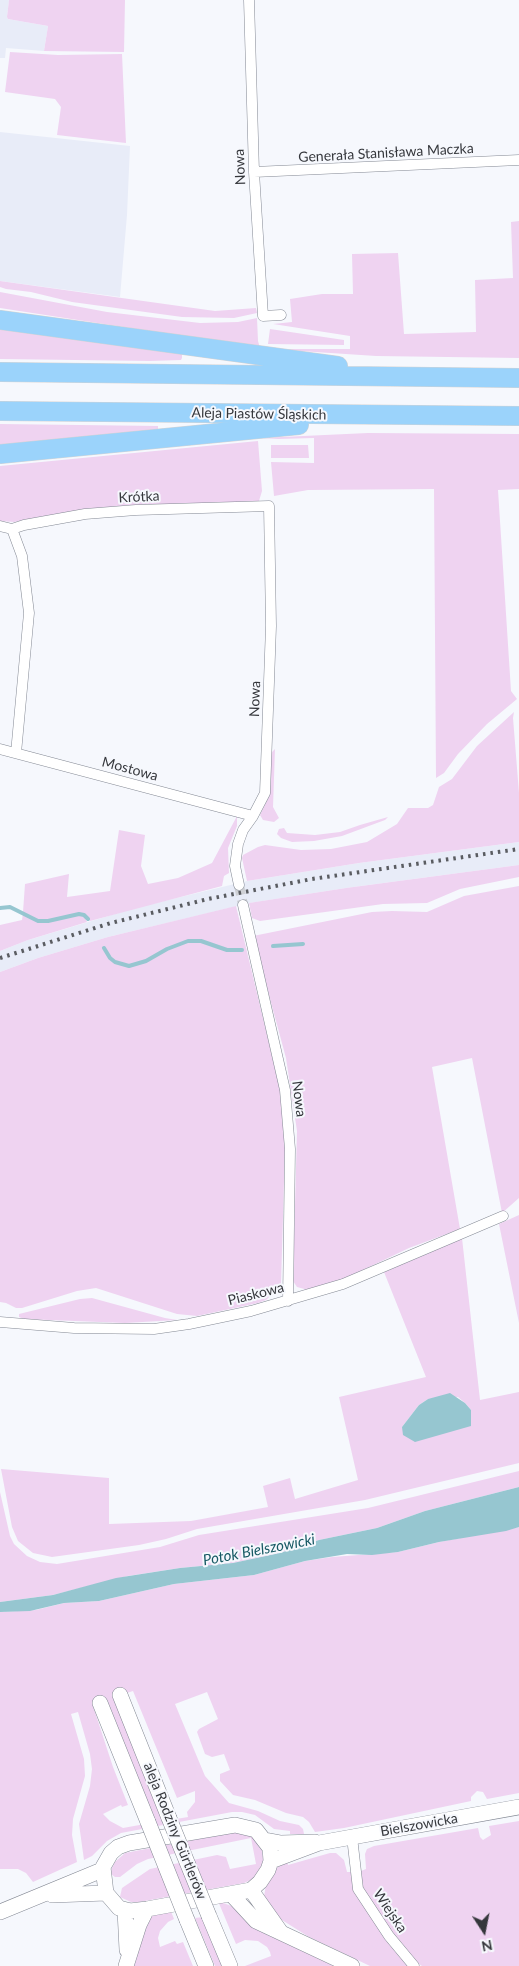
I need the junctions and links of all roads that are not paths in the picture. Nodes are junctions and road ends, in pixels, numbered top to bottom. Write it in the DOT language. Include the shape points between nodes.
graph roads {
  1 [pos="249,0"];
  2 [pos="519,160"];
  3 [pos="254,172"];
  4 [pos="281,314"];
  5 [pos="0,320"];
  6 [pos="0,372"];
  7 [pos="416,377"];
  8 [pos="519,378"];
  9 [pos="0,411"];
  10 [pos="420,415"];
  11 [pos="519,416"];
  12 [pos="0,454"];
  13 [pos="269,506"];
  14 [pos="0,526"];
  15 [pos="12,529"];
  16 [pos="0,749"];
  17 [pos="16,752"];
  18 [pos="253,816"];
  19 [pos="239,885"];
  20 [pos="243,905"];
  21 [pos="503,1216"];
  22 [pos="288,1301"];
  23 [pos="0,1322"];
  24 [pos="120,1695"];
  25 [pos="100,1703"];
  26 [pos="519,1807"];
  27 [pos="352,1837"];
  28 [pos="265,1840"];
  29 [pos="319,1843"];
  30 [pos="271,1861"];
  31 [pos="102,1870"];
  32 [pos="251,1890"];
  33 [pos="106,1893"];
  34 [pos="231,1894"];
  35 [pos="45,1895"];
  36 [pos="147,1909"];
  37 [pos="125,1910"];
  38 [pos="0,1912"];
  39 [pos="280,1931"];
  40 [pos="127,1961"];
  41 [pos="206,1966"];
  42 [pos="230,1966"];
  43 [pos="352,1966"];
  44 [pos="414,1966"];
  1 -- 3 [label="street, Nowa"];
  2 -- 3 [label="street, Generała Stanisława Maczka"];
  3 -- 4 [label="street, Nowa" via="263,316"];
  5 -- 7 [label="highway"];
  6 -- 7 [label="highway"];
  7 -- 8 [label="highway"];
  9 -- 10 [label="highway, Aleja Piastów Śląskich"];
  10 -- 11 [label="highway, Aleja Piastów Śląskich"];
  10 -- 12 [label="highway"];
  13 -- 15 [label="street, Krótka" via="85,514"];
  13 -- 18 [label="street, Nowa" via="271,626 265,793"];
  14 -- 15 [label="street"];
  15 -- 17 [label="street" via="22,556 29,612"];
  16 -- 17 [label="street, Mostowa"];
  17 -- 18 [label="street, Mostowa"];
  18 -- 19 [label="street, Nowa" via="238,844 235,866"];
  20 -- 22 [label="street, Nowa" via="285,1090 290,1149"];
  21 -- 22 [label="street, Piaskowa" via="343,1284"];
  22 -- 23 [label="street, Piaskowa" via="154,1329 74,1328"];
  24 -- 42 [label="main road, aleja Rodziny Gürtlerów, bridge"];
  25 -- 41 [label="main road, aleja Rodziny Gürtlerów, bridge"];
  26 -- 27 [label="main road, Bielszowicka"];
  27 -- 29 [label="main road, Bielszowicka"];
  27 -- 44 [label="street, Wiejska" via="358,1889 389,1936"];
  28 -- 29 [label="main road"];
  28 -- 30 [label="main road" via="270,1848"];
  28 -- 31 [label="main road" via="252,1829 235,1825 129,1843 113,1851"];
  29 -- 30 [label="main road"];
  30 -- 32 [label="main road" via="265,1876"];
  31 -- 33 [label="main road"];
  31 -- 35 [label="main road"];
  32 -- 34 [label="main road"];
  32 -- 39 [label="main road"];
  33 -- 35 [label="main road"];
  33 -- 37 [label="main road"];
  34 -- 36 [label="main road"];
  34 -- 39 [label="main road" via="256,1921"];
  35 -- 38 [label="main road"];
  36 -- 37 [label="main road"];
  36 -- 40 [label="main road"];
  37 -- 40 [label="main road"];
  39 -- 43 [label="main road"];
}
